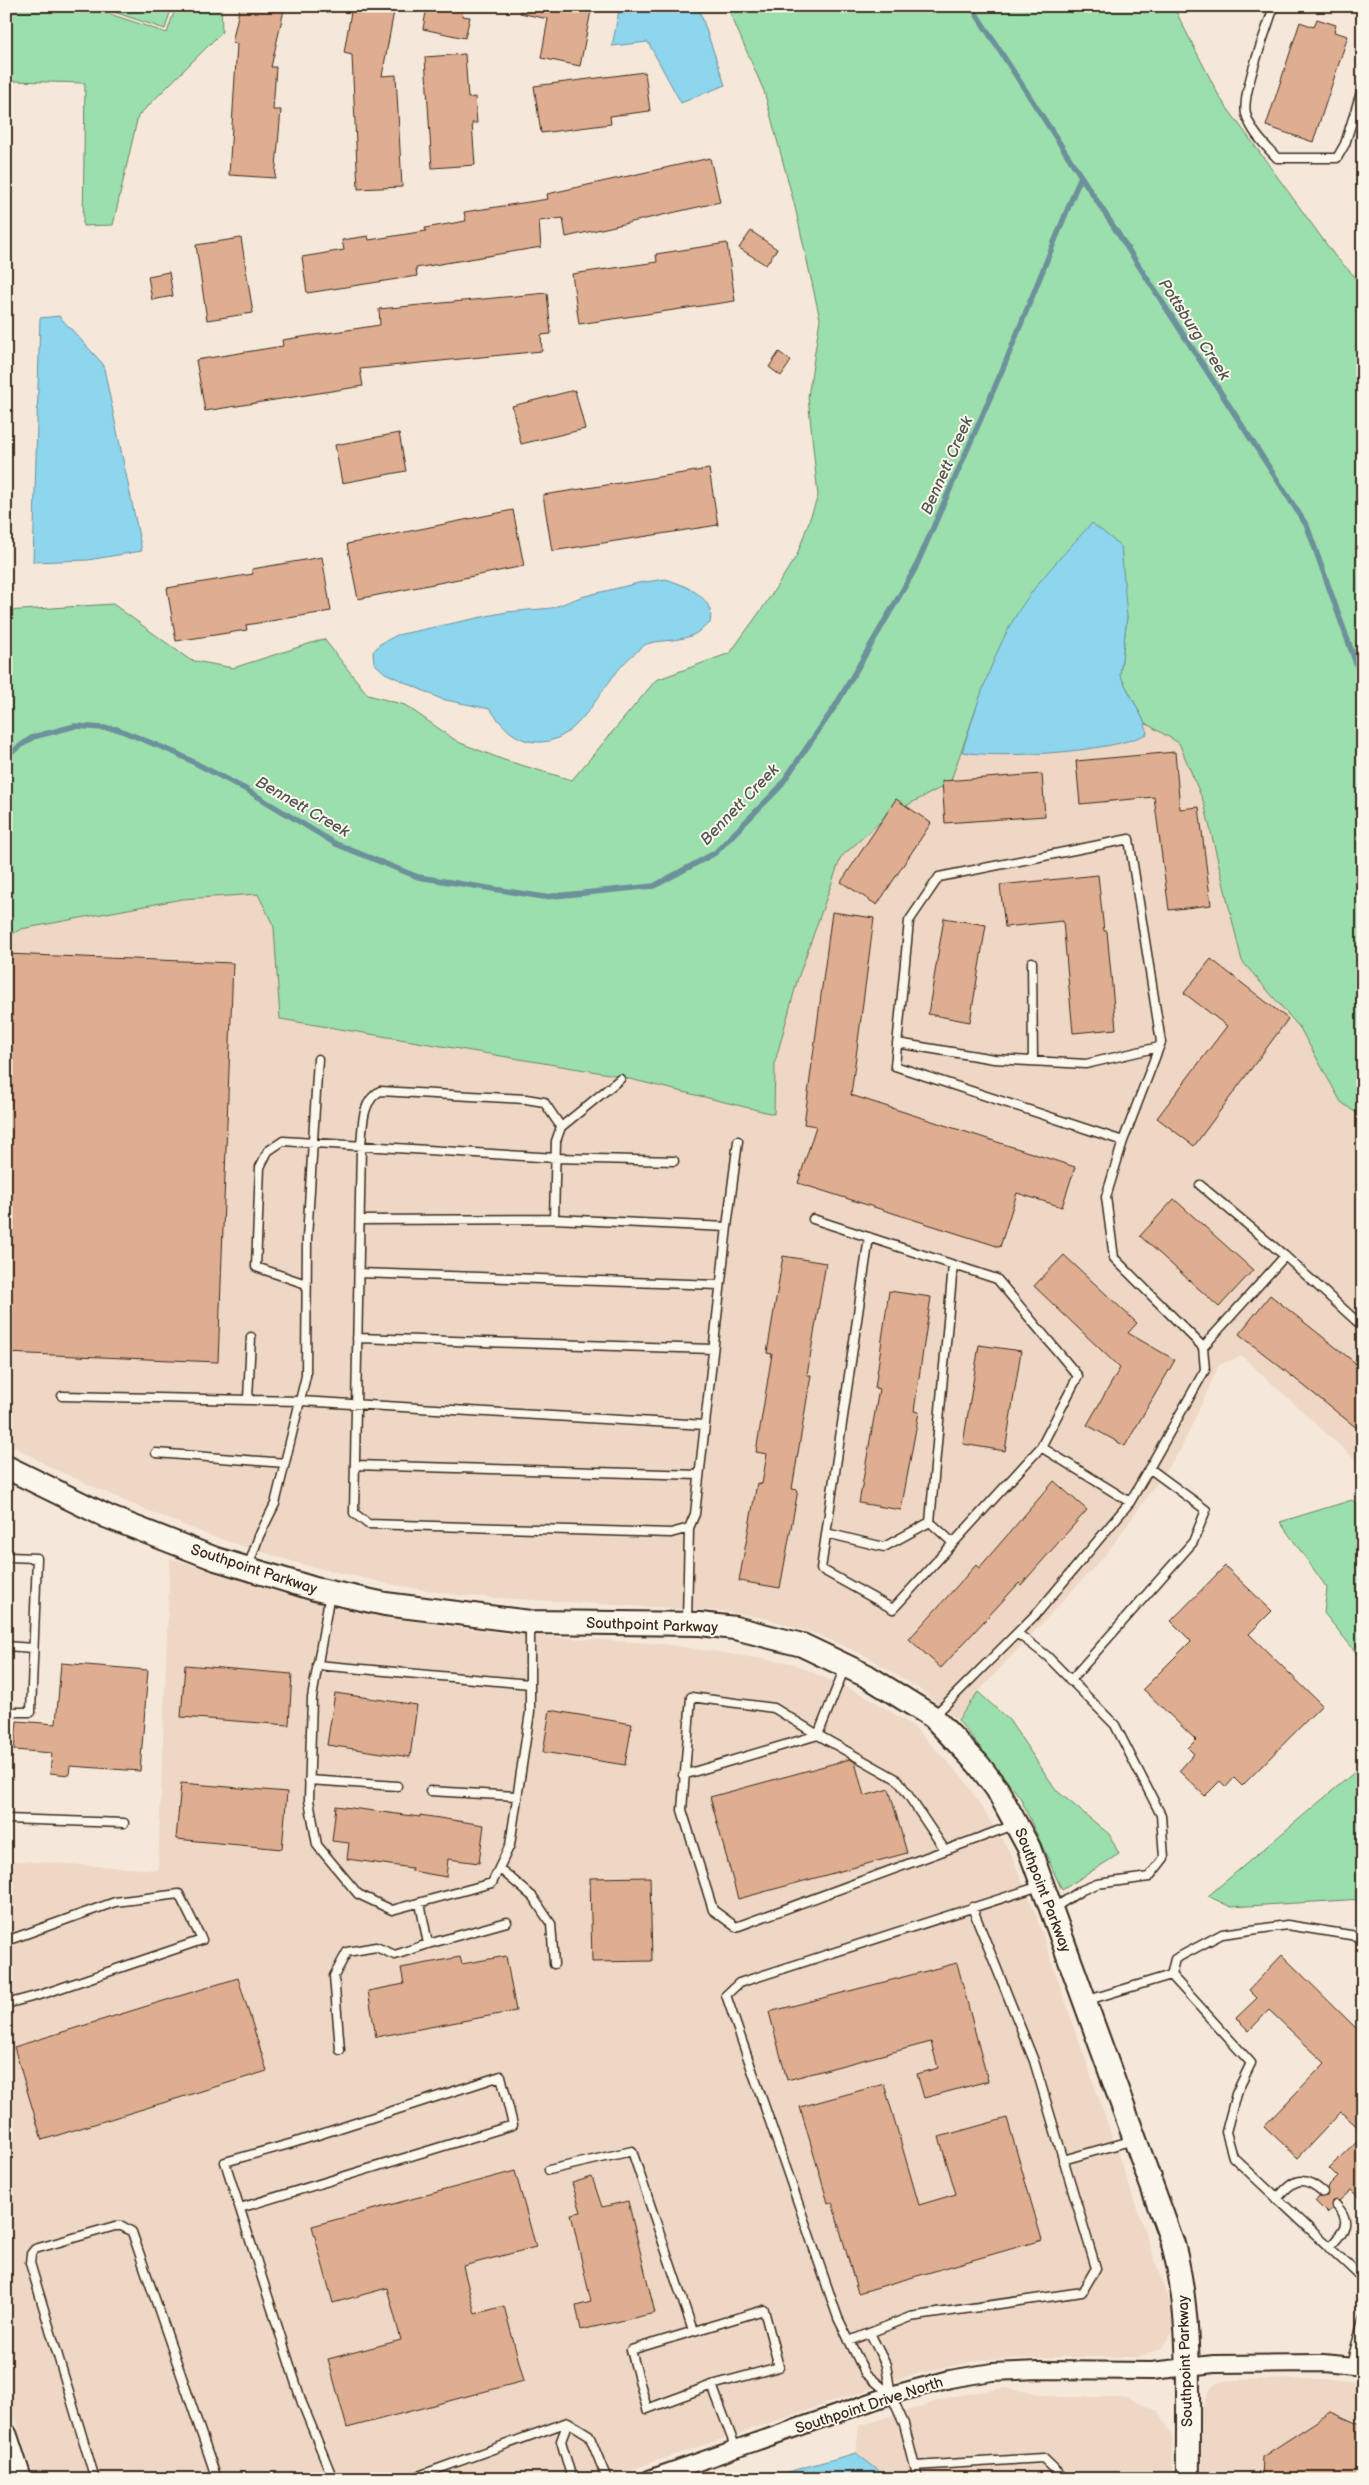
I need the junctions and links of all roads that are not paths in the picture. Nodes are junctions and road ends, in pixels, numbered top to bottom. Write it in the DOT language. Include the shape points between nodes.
graph roads {
  1 [pos="1274,6"];
  2 [pos="1363,86"];
  3 [pos="1032,962"];
  4 [pos="897,1043"];
  5 [pos="1159,1047"];
  6 [pos="318,1059"];
  7 [pos="1033,1061"];
  8 [pos="620,1079"];
  9 [pos="561,1127"];
  10 [pos="738,1141"];
  11 [pos="1123,1141"];
  12 [pos="312,1143"];
  13 [pos="361,1145"];
  14 [pos="556,1158"];
  15 [pos="674,1161"];
  16 [pos="1200,1185"];
  17 [pos="554,1219"];
  18 [pos="813,1219"];
  19 [pos="360,1220"];
  20 [pos="727,1226"];
  21 [pos="869,1237"];
  22 [pos="1284,1256"];
  23 [pos="953,1264"];
  24 [pos="358,1272"];
  25 [pos="306,1284"];
  26 [pos="719,1284"];
  27 [pos="1363,1327"];
  28 [pos="251,1337"];
  29 [pos="357,1338"];
  30 [pos="1204,1347"];
  31 [pos="713,1348"];
  32 [pos="62,1396"];
  33 [pos="248,1400"];
  34 [pos="301,1401"];
  35 [pos="357,1404"];
  36 [pos="705,1425"];
  37 [pos="1041,1447"];
  38 [pos="156,1453"];
  39 [pos="285,1463"];
  40 [pos="355,1464"];
  41 [pos="6,1467"];
  42 [pos="1149,1468"];
  43 [pos="699,1475"];
  44 [pos="1130,1502"];
  45 [pos="930,1522"];
  46 [pos="689,1528"];
  47 [pos="826,1533"];
  48 [pos="954,1543"];
  49 [pos="6,1560"];
  50 [pos="248,1569"];
  51 [pos="330,1592"];
  52 [pos="530,1622"];
  53 [pos="687,1624"];
  54 [pos="1017,1633"];
  55 [pos="6,1646"];
  56 [pos="33,1648"];
  57 [pos="318,1665"];
  58 [pos="846,1665"];
  59 [pos="1070,1681"];
  60 [pos="530,1684"];
  61 [pos="6,1712"];
  62 [pos="933,1717"];
  63 [pos="818,1735"];
  64 [pos="683,1775"];
  65 [pos="309,1780"];
  66 [pos="397,1786"];
  67 [pos="430,1791"];
  68 [pos="517,1796"];
  69 [pos="6,1819"];
  70 [pos="124,1823"];
  71 [pos="1017,1824"];
  72 [pos="945,1850"];
  73 [pos="499,1868"];
  74 [pos="1042,1885"];
  75 [pos="420,1903"];
  76 [pos="972,1907"];
  77 [pos="1052,1909"];
  78 [pos="506,1922"];
  79 [pos="1363,1937"];
  80 [pos="6,1941"];
  81 [pos="428,1944"];
  82 [pos="554,1964"];
  83 [pos="1171,1975"];
  84 [pos="1086,2000"];
  85 [pos="6,2004"];
  86 [pos="340,2050"];
  87 [pos="1136,2140"];
  88 [pos="1063,2160"];
  89 [pos="549,2170"];
  90 [pos="1323,2192"];
  91 [pos="1277,2199"];
  92 [pos="1336,2204"];
  93 [pos="240,2208"];
  94 [pos="1329,2248"];
  95 [pos="1363,2279"];
  96 [pos="1363,2320"];
  97 [pos="693,2331"];
  98 [pos="870,2333"];
  99 [pos="849,2342"];
  100 [pos="1357,2366"];
  101 [pos="1187,2367"];
  102 [pos="712,2386"];
  103 [pos="891,2395"];
  104 [pos="568,2422"];
  105 [pos="6,2436"];
  106 [pos="736,2449"];
  107 [pos="915,2466"];
  108 [pos="20,2479"];
  109 [pos="95,2479"];
  110 [pos="217,2479"];
  111 [pos="333,2479"];
  112 [pos="410,2479"];
  113 [pos="572,2479"];
  114 [pos="607,2479"];
  115 [pos="649,2479"];
  116 [pos="918,2479"];
  117 [pos="1065,2479"];
  118 [pos="1188,2479"];
  1 -- 2 [label="lane" via="1248,89 1246,114 1258,139 1277,158 1337,158 1345,144"];
  3 -- 7 [label="lane"];
  4 -- 5 [label="lane" via="909,921 939,877 1129,839 1161,1042"];
  4 -- 7 [label="lane" via="994,1059"];
  4 -- 11 [label="lane" via="895,1066"];
  5 -- 7 [label="lane" via="1086,1064"];
  5 -- 11 [label="lane"];
  6 -- 12 [label="lane"];
  8 -- 9 [label="lane"];
  9 -- 13 [label="lane" via="544,1102 380,1091 367,1103"];
  9 -- 14 [label="lane" via="556,1141"];
  10 -- 20 [label="lane"];
  11 -- 30 [label="lane" via="1106,1197 1114,1258"];
  12 -- 13 [label="lane"];
  12 -- 25 [label="lane"];
  12 -- 25 [label="lane" via="283,1141 268,1151 260,1167 256,1267"];
  13 -- 14 [label="lane"];
  13 -- 19 [label="lane"];
  14 -- 15 [label="lane"];
  14 -- 17 [label="lane"];
  16 -- 22 [label="lane"];
  17 -- 19 [label="lane"];
  17 -- 20 [label="lane"];
  18 -- 21 [label="lane"];
  19 -- 24 [label="lane"];
  20 -- 26 [label="lane"];
  21 -- 23 [label="lane"];
  21 -- 47 [label="lane"];
  22 -- 27 [label="lane"];
  22 -- 30 [label="lane"];
  23 -- 37 [label="lane" via="997,1279 1078,1376"];
  23 -- 45 [label="lane"];
  24 -- 26 [label="lane"];
  24 -- 29 [label="lane"];
  25 -- 34 [label="lane" via="306,1376"];
  26 -- 31 [label="lane"];
  28 -- 33 [label="lane"];
  29 -- 31 [label="lane"];
  29 -- 35 [label="lane"];
  30 -- 42 [label="lane" via="1205,1370"];
  31 -- 36 [label="lane"];
  32 -- 33 [label="lane"];
  33 -- 34 [label="lane"];
  34 -- 35 [label="lane"];
  34 -- 39 [label="lane"];
  35 -- 36 [label="lane"];
  35 -- 40 [label="lane"];
  36 -- 43 [label="lane"];
  37 -- 44 [label="lane"];
  37 -- 48 [label="lane"];
  38 -- 39 [label="lane"];
  39 -- 50 [label="lane" via="275,1504 259,1536"];
  40 -- 43 [label="lane"];
  40 -- 46 [label="lane" via="354,1513 368,1524 671,1533"];
  41 -- 50 [label="main road, Southpoint Parkway" via="108,1517"];
  42 -- 44 [label="lane"];
  42 -- 59 [label="lane" via="1206,1510 1193,1542"];
  43 -- 46 [label="lane" via="695,1514"];
  44 -- 54 [label="lane"];
  45 -- 47 [label="lane" via="884,1547"];
  45 -- 48 [label="lane"];
  46 -- 53 [label="lane"];
  47 -- 48 [label="lane" via="821,1569 893,1609"];
  49 -- 56 [label="lane" via="8,1557 37,1558"];
  50 -- 51 [label="main road, Southpoint Parkway"];
  51 -- 52 [label="main road, Southpoint Parkway" via="402,1606"];
  51 -- 57 [label="lane"];
  52 -- 53 [label="main road, Southpoint Parkway"];
  52 -- 60 [label="lane"];
  53 -- 58 [label="main road, Southpoint Parkway" via="766,1634 802,1645"];
  54 -- 59 [label="lane" via="1047,1656"];
  54 -- 62 [label="lane"];
  55 -- 56 [label="lane"];
  56 -- 61 [label="lane" via="30,1712"];
  57 -- 60 [label="lane"];
  57 -- 65 [label="lane" via="312,1698"];
  58 -- 62 [label="main road, Southpoint Parkway"];
  58 -- 63 [label="lane"];
  59 -- 77 [label="lane" via="1115,1725 1161,1814 1164,1858 1149,1877 1097,1884"];
  60 -- 68 [label="lane" via="530,1712"];
  62 -- 71 [label="main road, Southpoint Parkway" via="978,1764"];
  63 -- 64 [label="lane"];
  63 -- 64 [label="lane" via="774,1708 691,1697"];
  63 -- 72 [label="lane" via="898,1780"];
  64 -- 72 [label="lane" via="682,1810 712,1910 736,1927"];
  65 -- 66 [label="lane"];
  65 -- 75 [label="lane" via="317,1845 358,1894 392,1910"];
  67 -- 68 [label="lane"];
  68 -- 73 [label="lane" via="510,1845"];
  69 -- 70 [label="lane"];
  71 -- 72 [label="lane"];
  71 -- 74 [label="main road, Southpoint Parkway"];
  73 -- 75 [label="lane" via="492,1883"];
  73 -- 82 [label="lane" via="533,1897 551,1924"];
  74 -- 76 [label="lane"];
  74 -- 77 [label="main road, Southpoint Parkway"];
  75 -- 81 [label="lane"];
  76 -- 88 [label="lane" via="1034,2060"];
  76 -- 99 [label="lane" via="739,1983 726,1995"];
  77 -- 84 [label="main road, Southpoint Parkway"];
  78 -- 81 [label="lane"];
  79 -- 83 [label="lane" via="1287,1926 1222,1934 1175,1959"];
  80 -- 85 [label="lane" via="115,1902 179,1894 202,1940"];
  81 -- 86 [label="lane" via="395,1955 376,1947 346,1952 334,1976"];
  83 -- 84 [label="lane"];
  83 -- 91 [label="lane" via="1251,2062 1236,2094 1226,2132 1233,2157"];
  84 -- 87 [label="main road, Southpoint Parkway"];
  87 -- 88 [label="lane"];
  87 -- 101 [label="main road, Southpoint Parkway" via="1182,2277"];
  88 -- 98 [label="lane" via="1096,2268 1082,2292 910,2317"];
  89 -- 97 [label="lane" via="632,2151"];
  90 -- 91 [label="lane" via="1313,2183 1301,2180 1289,2184"];
  91 -- 94 [label="lane"];
  92 -- 94 [label="lane" via="1344,2213 1346,2222 1342,2234"];
  93 -- 93 [label="lane" via="225,2162 501,2076 513,2125"];
  93 -- 111 [label="lane" via="302,2403"];
  94 -- 95 [label="lane"];
  96 -- 100 [label="lane"];
  97 -- 102 [label="lane" via="631,2350 647,2409"];
  97 -- 102 [label="lane" via="764,2310 779,2367"];
  98 -- 99 [label="lane"];
  98 -- 103 [label="lane" via="886,2365"];
  99 -- 103 [label="lane" via="865,2373"];
  100 -- 101 [label="street, Southpoint Drive North" via="1214,2364"];
  101 -- 103 [label="street, Southpoint Drive North" via="1152,2371 992,2372 950,2379"];
  101 -- 118 [label="main road, Southpoint Parkway"];
  102 -- 106 [label="lane"];
  103 -- 106 [label="street, Southpoint Drive North"];
  103 -- 107 [label="lane" via="904,2424"];
  104 -- 112 [label="lane"];
  104 -- 113 [label="lane" via="561,2441"];
  104 -- 114 [label="lane" via="589,2434"];
  105 -- 108 [label="main road"];
  106 -- 115 [label="street, Southpoint Drive North"];
  107 -- 116 [label="lane"];
  107 -- 117 [label="lane" via="1043,2458"];
  109 -- 110 [label="lane" via="30,2263 35,2249 115,2226 132,2232"];
}
